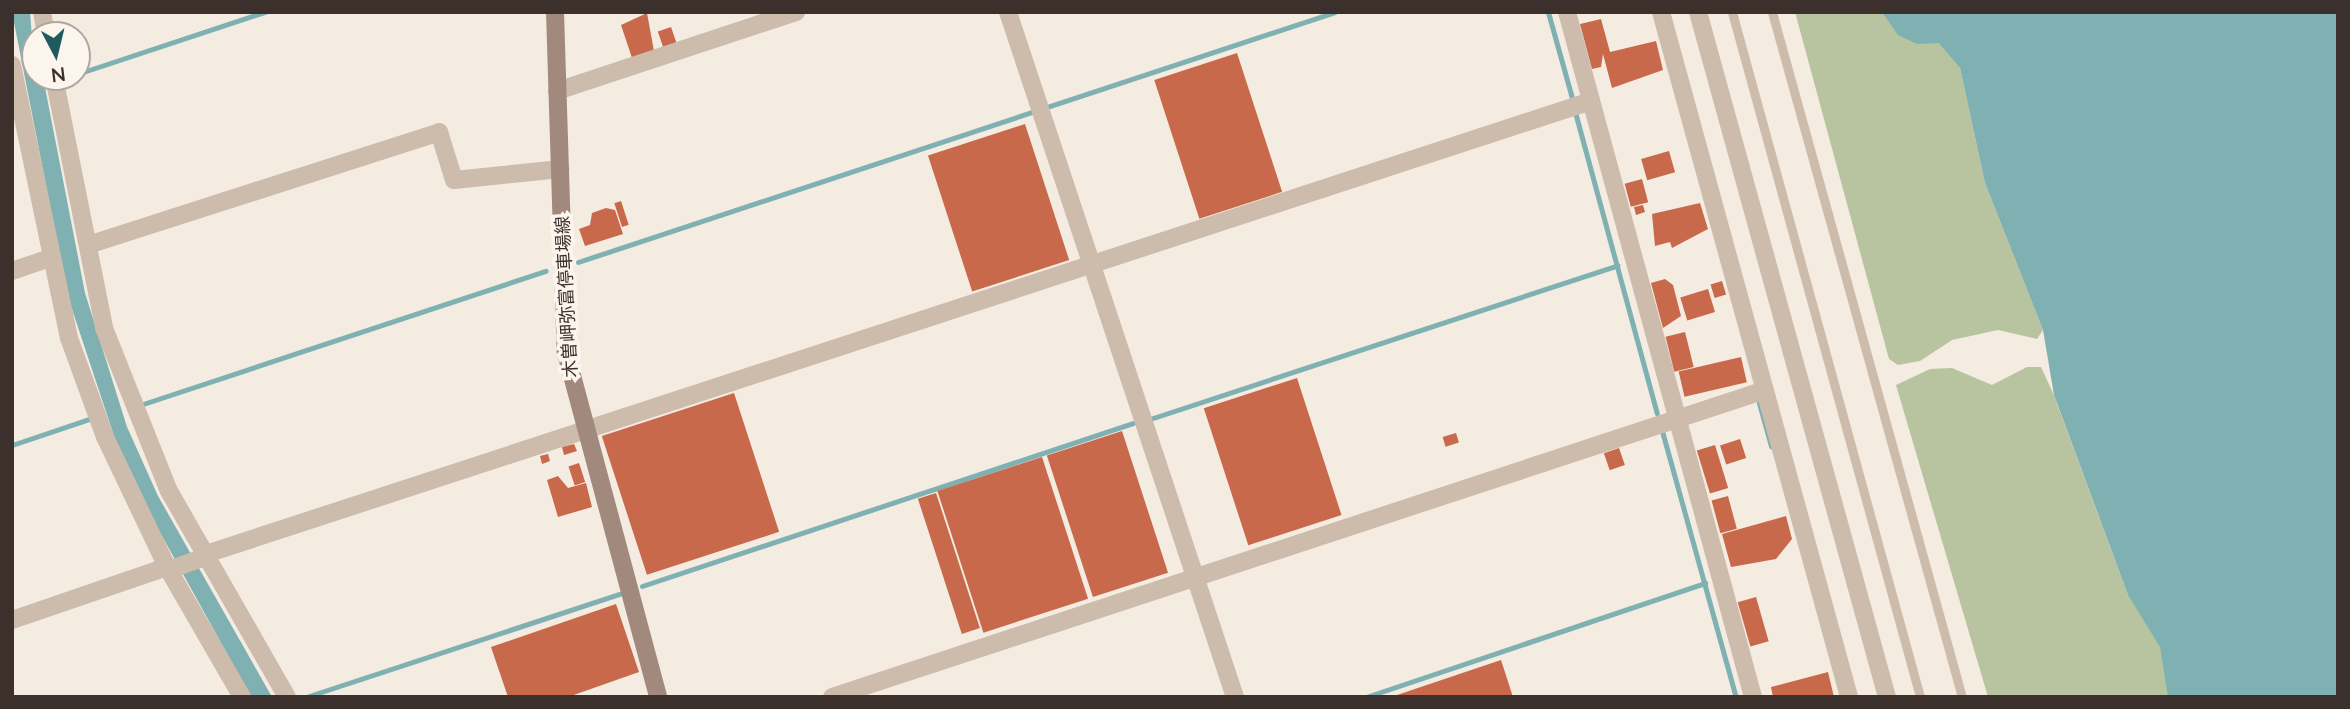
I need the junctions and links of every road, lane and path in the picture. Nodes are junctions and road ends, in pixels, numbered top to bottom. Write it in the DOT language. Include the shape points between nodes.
graph roads {
  1 [pos="555,12"];
  2 [pos="796,12"];
  3 [pos="1008,12"];
  4 [pos="1567,12"];
  5 [pos="1661,12"];
  6 [pos="1698,12"];
  7 [pos="1732,12"];
  8 [pos="1772,12"];
  9 [pos="12,65"];
  10 [pos="557,90"];
  11 [pos="57,91"];
  12 [pos="1591,101"];
  13 [pos="560,169"];
  14 [pos="88,245"];
  15 [pos="50,258"];
  16 [pos="1091,264"];
  17 [pos="12,271"];
  18 [pos="1765,390"];
  19 [pos="1677,416"];
  20 [pos="584,433"];
  21 [pos="203,557"];
  22 [pos="169,569"];
  23 [pos="1196,576"];
  24 [pos="12,620"];
  25 [pos="242,697"];
  26 [pos="287,697"];
  27 [pos="658,697"];
  28 [pos="831,697"];
  29 [pos="1235,697"];
  30 [pos="1753,697"];
  31 [pos="1849,697"];
  32 [pos="1887,697"];
  33 [pos="1920,697"];
  34 [pos="1962,697"];
  1 -- 10 [label="main road, 木曽岬弥富停車場線"];
  2 -- 10 [label="street"];
  3 -- 16 [label="street"];
  4 -- 12 [label="street"];
  5 -- 18 [label="street"];
  6 -- 32 [label="street"];
  7 -- 33 [label="lane"];
  8 -- 34 [label="lane"];
  9 -- 15 [label="street"];
  10 -- 13 [label="main road, 木曽岬弥富停車場線"];
  11 -- 14 [label="street"];
  12 -- 16 [label="street"];
  12 -- 19 [label="street"];
  13 -- 14 [label="street" via="454,180 439,132"];
  13 -- 20 [label="main road, 木曽岬弥富停車場線" via="566,353"];
  14 -- 21 [label="street" via="104,328 169,491"];
  15 -- 17 [label="street"];
  15 -- 22 [label="street" via="105,437"];
  16 -- 20 [label="street"];
  16 -- 23 [label="street"];
  18 -- 19 [label="street"];
  18 -- 31 [label="street"];
  19 -- 23 [label="street"];
  19 -- 30 [label="street"];
  20 -- 21 [label="street"];
  20 -- 27 [label="main road, 木曽岬弥富停車場線"];
  21 -- 22 [label="street"];
  21 -- 26 [label="street"];
  22 -- 24 [label="street"];
  22 -- 25 [label="street"];
  23 -- 28 [label="street"];
  23 -- 29 [label="street"];
}
